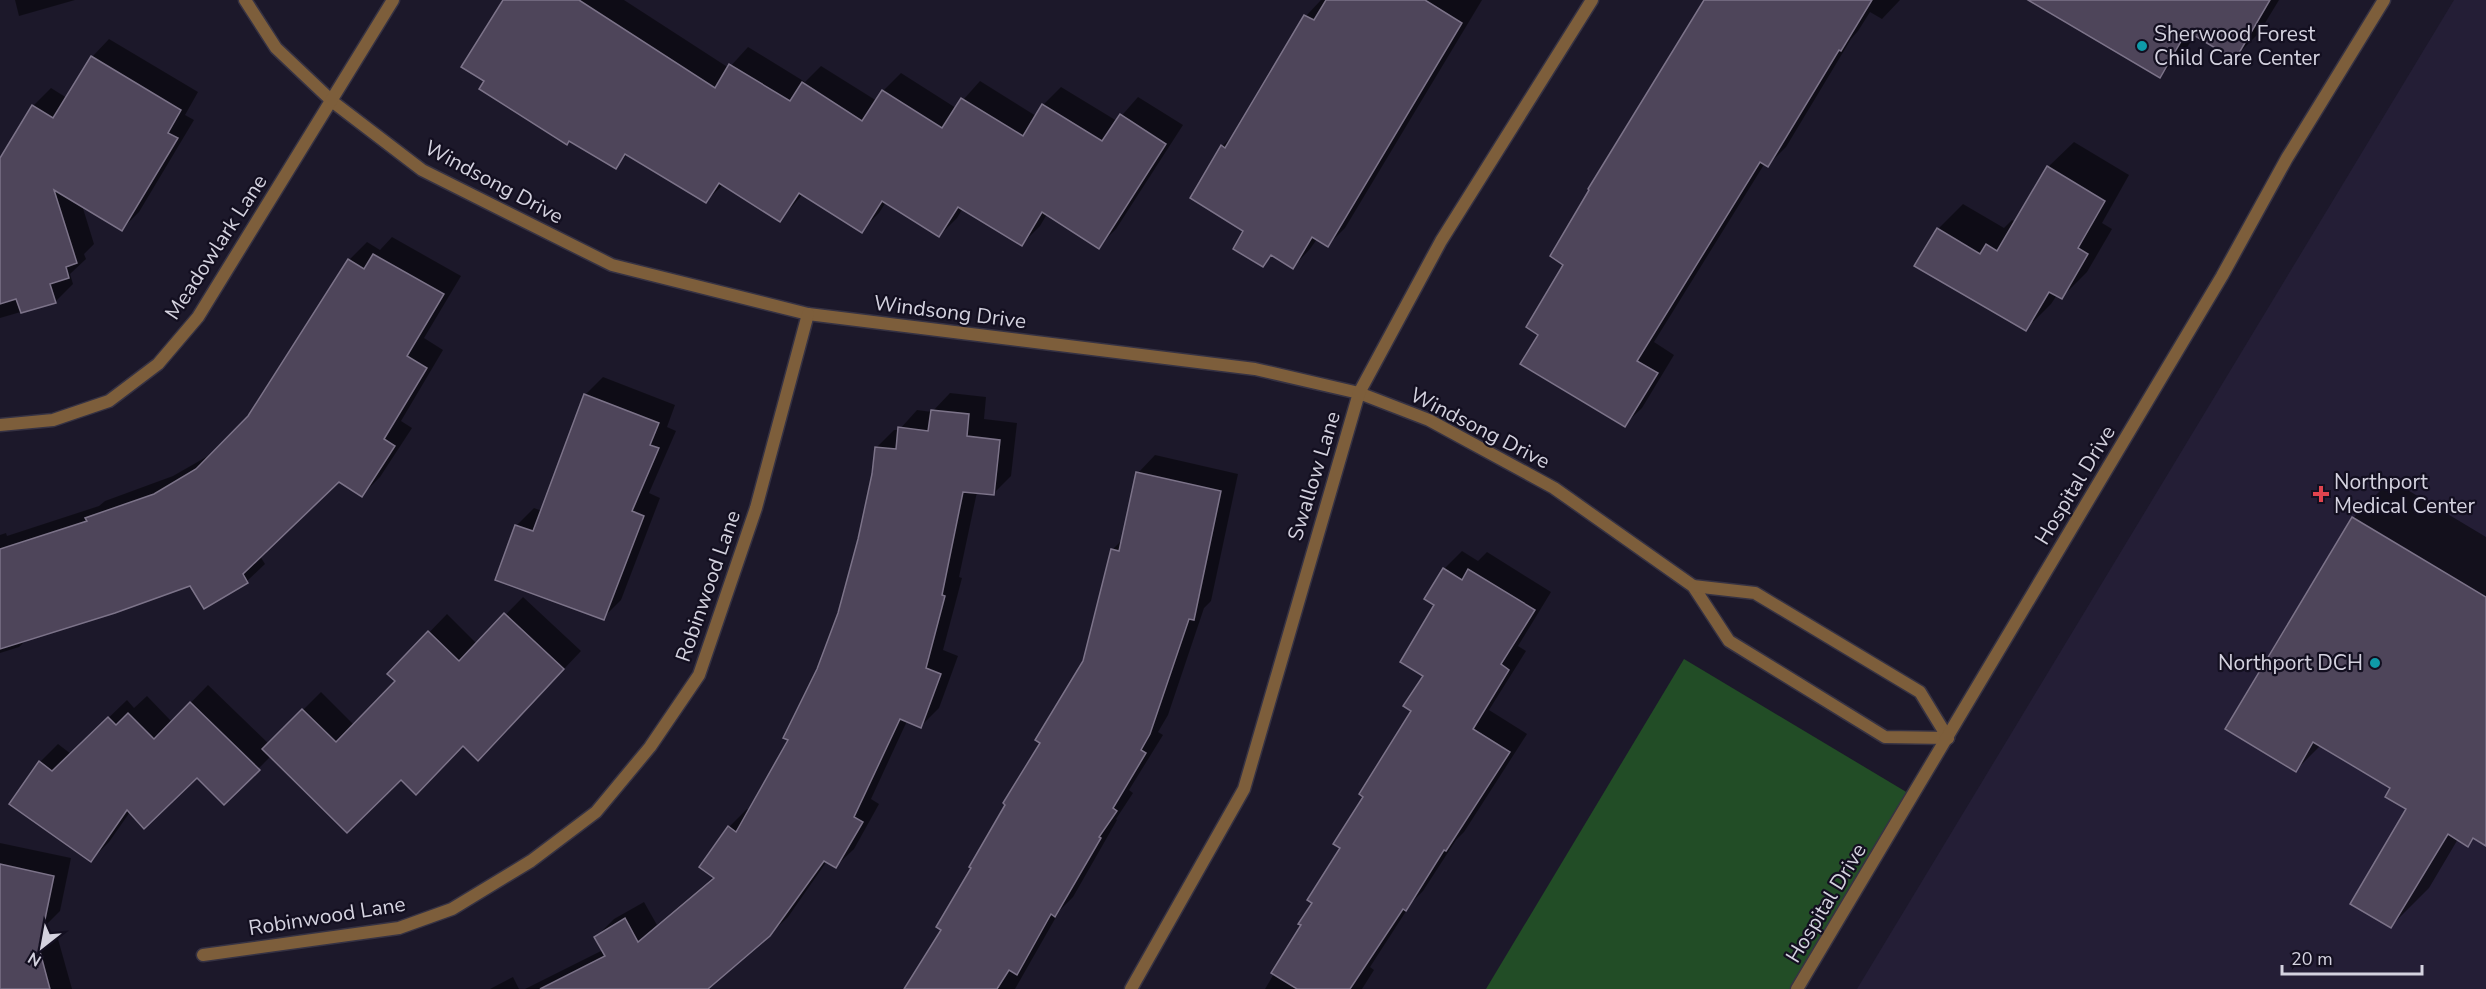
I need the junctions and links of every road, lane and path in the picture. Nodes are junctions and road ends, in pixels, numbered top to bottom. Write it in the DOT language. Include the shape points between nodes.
graph roads {
  1 [pos="245,0"];
  2 [pos="393,0"];
  3 [pos="1592,0"];
  4 [pos="2384,0"];
  5 [pos="333,102"];
  6 [pos="807,314"];
  7 [pos="1359,393"];
  8 [pos="0,425"];
  9 [pos="1693,586"];
  10 [pos="1948,738"];
  11 [pos="203,955"];
  12 [pos="1131,989"];
  13 [pos="1797,989"];
  1 -- 5 [label="street, Windsong Drive" via="276,48"];
  2 -- 5 [label="street, Meadowlark Lane"];
  3 -- 7 [label="street, Swallow Lane" via="1441,241"];
  4 -- 10 [label="street, Hospital Drive" via="2287,158 2222,276"];
  5 -- 6 [label="street, Windsong Drive" via="422,170 612,265"];
  5 -- 8 [label="street, Meadowlark Lane" via="198,317 158,364 109,401 53,420"];
  6 -- 7 [label="street, Windsong Drive" via="1255,369"];
  6 -- 11 [label="street, Robinwood Lane" via="756,508 699,675 650,747 596,812 531,861 452,909 399,928"];
  7 -- 9 [label="street, Windsong Drive" via="1429,420 1554,488"];
  7 -- 12 [label="street, Swallow Lane" via="1244,789"];
  9 -- 10 [label="street, Windsong Drive" via="1755,592 1920,692"];
  9 -- 10 [label="street, Windsong Drive" via="1729,641 1885,737"];
  10 -- 13 [label="street, Hospital Drive"];
}
